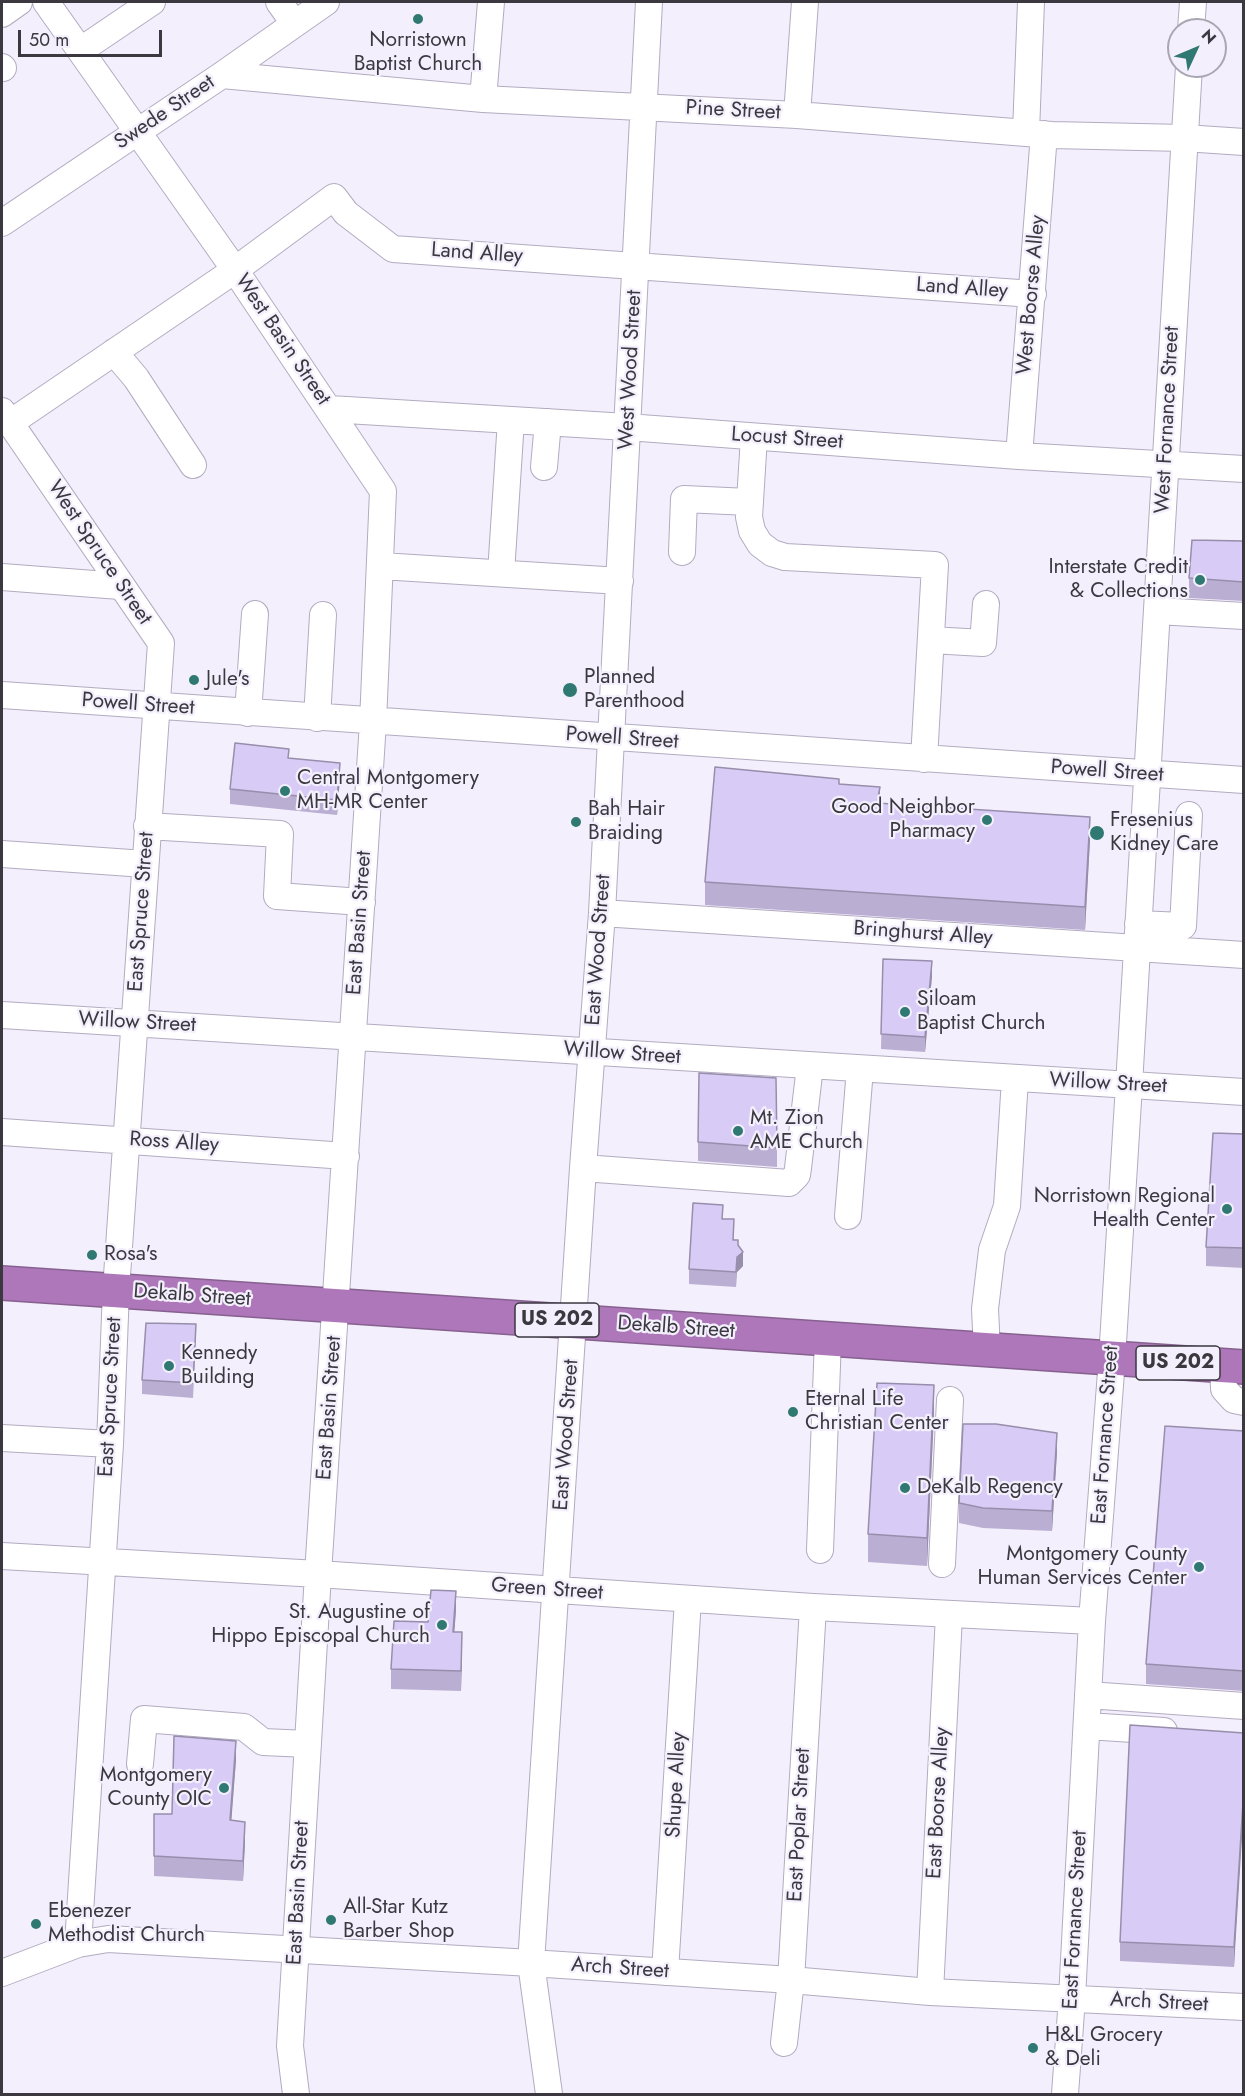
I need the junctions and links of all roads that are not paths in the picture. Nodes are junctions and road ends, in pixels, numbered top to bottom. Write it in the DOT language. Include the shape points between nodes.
graph roads {
  1 [pos="19,2"];
  2 [pos="46,2"];
  3 [pos="152,2"];
  4 [pos="279,2"];
  5 [pos="326,2"];
  6 [pos="491,2"];
  7 [pos="649,2"];
  8 [pos="805,2"];
  9 [pos="1031,2"];
  10 [pos="1193,2"];
  11 [pos="2,14"];
  12 [pos="1192,18"];
  13 [pos="294,23"];
  14 [pos="81,50"];
  15 [pos="222,75"];
  16 [pos="1188,78"];
  17 [pos="483,99"];
  18 [pos="643,106"];
  19 [pos="796,115"];
  20 [pos="138,131"];
  21 [pos="1035,133"];
  22 [pos="1184,138"];
  23 [pos="1244,142"];
  24 [pos="2,223"];
  25 [pos="636,265"];
  26 [pos="235,270"];
  27 [pos="1033,294"];
  28 [pos="114,352"];
  29 [pos="330,409"];
  30 [pos="4,414"];
  31 [pos="512,420"];
  32 [pos="548,422"];
  33 [pos="627,427"];
  34 [pos="754,437"];
  35 [pos="1019,456"];
  36 [pos="193,465"];
  37 [pos="1165,466"];
  38 [pos="544,467"];
  39 [pos="1244,469"];
  40 [pos="749,502"];
  41 [pos="682,552"];
  42 [pos="381,566"];
  43 [pos="501,573"];
  44 [pos="2,577"];
  45 [pos="620,581"];
  46 [pos="120,586"];
  47 [pos="986,604"];
  48 [pos="1157,611"];
  49 [pos="255,614"];
  50 [pos="322,615"];
  51 [pos="1244,616"];
  52 [pos="931,640"];
  53 [pos="2,696"];
  54 [pos="156,707"];
  55 [pos="248,713"];
  56 [pos="317,718"];
  57 [pos="373,722"];
  58 [pos="610,738"];
  59 [pos="924,759"];
  60 [pos="1146,774"];
  61 [pos="1244,780"];
  62 [pos="1190,815"];
  63 [pos="147,826"];
  64 [pos="2,854"];
  65 [pos="145,864"];
  66 [pos="362,902"];
  67 [pos="602,913"];
  68 [pos="1138,936"];
  69 [pos="1244,955"];
  70 [pos="2,1015"];
  71 [pos="135,1023"];
  72 [pos="353,1036"];
  73 [pos="592,1052"];
  74 [pos="810,1066"];
  75 [pos="860,1069"];
  76 [pos="1015,1079"];
  77 [pos="1129,1085"];
  78 [pos="1244,1092"];
  79 [pos="2,1132"];
  80 [pos="127,1140"];
  81 [pos="346,1156"];
  82 [pos="583,1168"];
  83 [pos="848,1216"];
  84 [pos="2,1283"];
  85 [pos="116,1290"];
  86 [pos="337,1306"];
  87 [pos="574,1321"];
  88 [pos="828,1339"];
  89 [pos="987,1350"];
  90 [pos="1112,1359"];
  91 [pos="1233,1366"];
  92 [pos="950,1400"];
  93 [pos="1244,1402"];
  94 [pos="2,1438"];
  95 [pos="110,1444"];
  96 [pos="820,1550"];
  97 [pos="2,1556"];
  98 [pos="101,1563"];
  99 [pos="942,1564"];
  100 [pos="318,1574"];
  101 [pos="556,1590"];
  102 [pos="688,1599"];
  103 [pos="813,1607"];
  104 [pos="949,1615"];
  105 [pos="1092,1621"];
  106 [pos="1088,1695"];
  107 [pos="1244,1706"];
  108 [pos="1086,1726"];
  109 [pos="1187,1733"];
  110 [pos="308,1744"];
  111 [pos="140,1764"];
  112 [pos="78,1944"];
  113 [pos="296,1949"];
  114 [pos="531,1963"];
  115 [pos="665,1972"];
  116 [pos="2,1973"];
  117 [pos="791,1980"];
  118 [pos="930,1992"];
  119 [pos="1072,1998"];
  120 [pos="1244,2007"];
  121 [pos="784,2043"];
  122 [pos="296,2094"];
  123 [pos="549,2094"];
  124 [pos="1065,2094"];
  1 -- 11 [label="street"];
  2 -- 14 [label="street, West Basin Street"];
  3 -- 14 [label="street"];
  4 -- 13 [label="street"];
  5 -- 13 [label="street, Swede Street"];
  6 -- 17 [label="street"];
  7 -- 18 [label="street, West Wood Street"];
  8 -- 19 [label="street"];
  9 -- 21 [label="street, West Boorse Alley"];
  10 -- 12 [label="street"];
  13 -- 15 [label="street, Swede Street"];
  14 -- 20 [label="street, West Basin Street"];
  15 -- 17 [label="street, Pine Street"];
  15 -- 20 [label="street, Swede Street"];
  16 -- 22 [label="street, West Fornance Street"];
  17 -- 18 [label="street, Pine Street"];
  18 -- 19 [label="street, Pine Street"];
  18 -- 25 [label="street, West Wood Street"];
  19 -- 21 [label="street, Pine Street"];
  20 -- 24 [label="street, Swede Street"];
  20 -- 26 [label="street, West Basin Street"];
  21 -- 22 [label="street, Pine Street"];
  21 -- 27 [label="street, West Boorse Alley"];
  22 -- 23 [label="street, Pine Street"];
  22 -- 37 [label="street, West Fornance Street"];
  25 -- 26 [label="street, Land Alley" via="393,249 346,213 334,197"];
  25 -- 27 [label="street, Land Alley"];
  25 -- 33 [label="street, West Wood Street"];
  26 -- 28 [label="street, Land Alley"];
  26 -- 29 [label="street, West Basin Street"];
  27 -- 35 [label="street, West Boorse Alley"];
  28 -- 30 [label="street, Land Alley"];
  28 -- 36 [label="street" via="136,378"];
  29 -- 31 [label="street, Locust Street"];
  29 -- 42 [label="street, West Basin Street" via="383,491"];
  30 -- 46 [label="street, West Spruce Street"];
  31 -- 32 [label="street, Locust Street"];
  31 -- 43 [label="street"];
  32 -- 33 [label="street, Locust Street"];
  32 -- 38 [label="street"];
  33 -- 34 [label="street, Locust Street"];
  33 -- 45 [label="street, West Wood Street"];
  34 -- 35 [label="street, Locust Street"];
  34 -- 40 [label="street"];
  35 -- 37 [label="street, Locust Street"];
  37 -- 39 [label="street, Locust Street"];
  37 -- 48 [label="street, West Fornance Street"];
  40 -- 41 [label="street" via="684,499"];
  40 -- 52 [label="street" via="752,531 772,553 785,557 935,565"];
  42 -- 43 [label="street"];
  42 -- 57 [label="street, West Basin Street"];
  43 -- 45 [label="street"];
  44 -- 46 [label="street"];
  45 -- 58 [label="street, West Wood Street"];
  46 -- 54 [label="street, West Spruce Street" via="161,643"];
  47 -- 52 [label="street" via="982,643"];
  48 -- 51 [label="street"];
  48 -- 60 [label="street, West Fornance Street"];
  49 -- 55 [label="street"];
  50 -- 56 [label="street"];
  52 -- 59 [label="street"];
  53 -- 54 [label="street, Powell Street"];
  54 -- 55 [label="street, Powell Street"];
  54 -- 63 [label="street, East Spruce Street"];
  55 -- 56 [label="street, Powell Street"];
  56 -- 57 [label="street, Powell Street"];
  57 -- 58 [label="street, Powell Street"];
  57 -- 66 [label="street, East Basin Street"];
  58 -- 59 [label="street, Powell Street"];
  58 -- 67 [label="street, East Wood Street"];
  59 -- 60 [label="street, Powell Street"];
  60 -- 61 [label="street, Powell Street"];
  60 -- 68 [label="street, East Fornance Street"];
  62 -- 68 [label="street" via="1183,926"];
  63 -- 65 [label="street, East Spruce Street"];
  63 -- 66 [label="street" via="280,834 277,896"];
  64 -- 65 [label="street"];
  65 -- 71 [label="street, East Spruce Street"];
  66 -- 72 [label="street, East Basin Street"];
  67 -- 68 [label="street, Bringhurst Alley"];
  67 -- 73 [label="street, East Wood Street"];
  68 -- 69 [label="street, Bringhurst Alley"];
  68 -- 77 [label="street, East Fornance Street"];
  70 -- 71 [label="street, Willow Street"];
  71 -- 72 [label="street, Willow Street"];
  71 -- 80 [label="street, East Spruce Street"];
  72 -- 73 [label="street, Willow Street"];
  72 -- 81 [label="street, East Basin Street"];
  73 -- 74 [label="street, Willow Street"];
  73 -- 82 [label="street, East Wood Street"];
  74 -- 75 [label="street, Willow Street"];
  74 -- 82 [label="street" via="798,1168 789,1183"];
  75 -- 76 [label="street, Willow Street"];
  75 -- 83 [label="street"];
  76 -- 77 [label="street, Willow Street"];
  76 -- 89 [label="street" via="1007,1206 992,1250 985,1310"];
  77 -- 78 [label="street, Willow Street"];
  77 -- 90 [label="street, East Fornance Street"];
  79 -- 80 [label="street, Ross Alley"];
  80 -- 81 [label="street, Ross Alley"];
  80 -- 85 [label="street, East Spruce Street"];
  81 -- 86 [label="street, East Basin Street"];
  82 -- 87 [label="street, East Wood Street"];
  84 -- 85 [label="highway, Dekalb Street / US 202"];
  85 -- 86 [label="highway, Dekalb Street / US 202"];
  85 -- 95 [label="street, East Spruce Street"];
  86 -- 87 [label="highway, Dekalb Street / US 202"];
  86 -- 100 [label="street, East Basin Street"];
  87 -- 88 [label="highway, Dekalb Street / US 202"];
  87 -- 101 [label="street, East Wood Street"];
  88 -- 89 [label="highway, Dekalb Street / US 202"];
  88 -- 96 [label="street"];
  89 -- 90 [label="highway, Dekalb Street / US 202"];
  90 -- 91 [label="highway, Dekalb Street / US 202"];
  90 -- 105 [label="street, East Fornance Street"];
  91 -- 93 [label="street" via="1224,1389 1234,1400"];
  92 -- 99 [label="street"];
  94 -- 95 [label="street"];
  95 -- 98 [label="street, East Spruce Street"];
  97 -- 98 [label="street, Green Street"];
  98 -- 100 [label="street, Green Street"];
  98 -- 112 [label="street, East Spruce Street"];
  100 -- 101 [label="street, Green Street"];
  100 -- 110 [label="street, East Basin Street"];
  101 -- 102 [label="street, Green Street"];
  101 -- 114 [label="street, East Wood Street"];
  102 -- 103 [label="street, Green Street"];
  102 -- 115 [label="street, Shupe Alley"];
  103 -- 104 [label="street, Green Street"];
  103 -- 117 [label="street, East Poplar Street"];
  104 -- 105 [label="street, Green Street"];
  104 -- 118 [label="street, East Boorse Alley"];
  105 -- 106 [label="street, East Fornance Street"];
  106 -- 107 [label="street"];
  106 -- 108 [label="street, East Fornance Street"];
  108 -- 109 [label="street"];
  108 -- 119 [label="street, East Fornance Street"];
  110 -- 111 [label="street" via="263,1742 244,1727 144,1719"];
  110 -- 113 [label="street, East Basin Street"];
  112 -- 113 [label="street, Arch Street" via="108,1939"];
  112 -- 116 [label="street, Arch Street"];
  113 -- 114 [label="street, Arch Street"];
  113 -- 122 [label="street, East Basin Street" via="290,2046"];
  114 -- 115 [label="street, Arch Street"];
  114 -- 123 [label="street, East Wood Street"];
  115 -- 117 [label="street, Arch Street"];
  117 -- 118 [label="street, Arch Street"];
  117 -- 121 [label="street, East Poplar Street"];
  118 -- 119 [label="street, Arch Street"];
  119 -- 120 [label="street, Arch Street"];
  119 -- 124 [label="street, East Fornance Street"];
}
